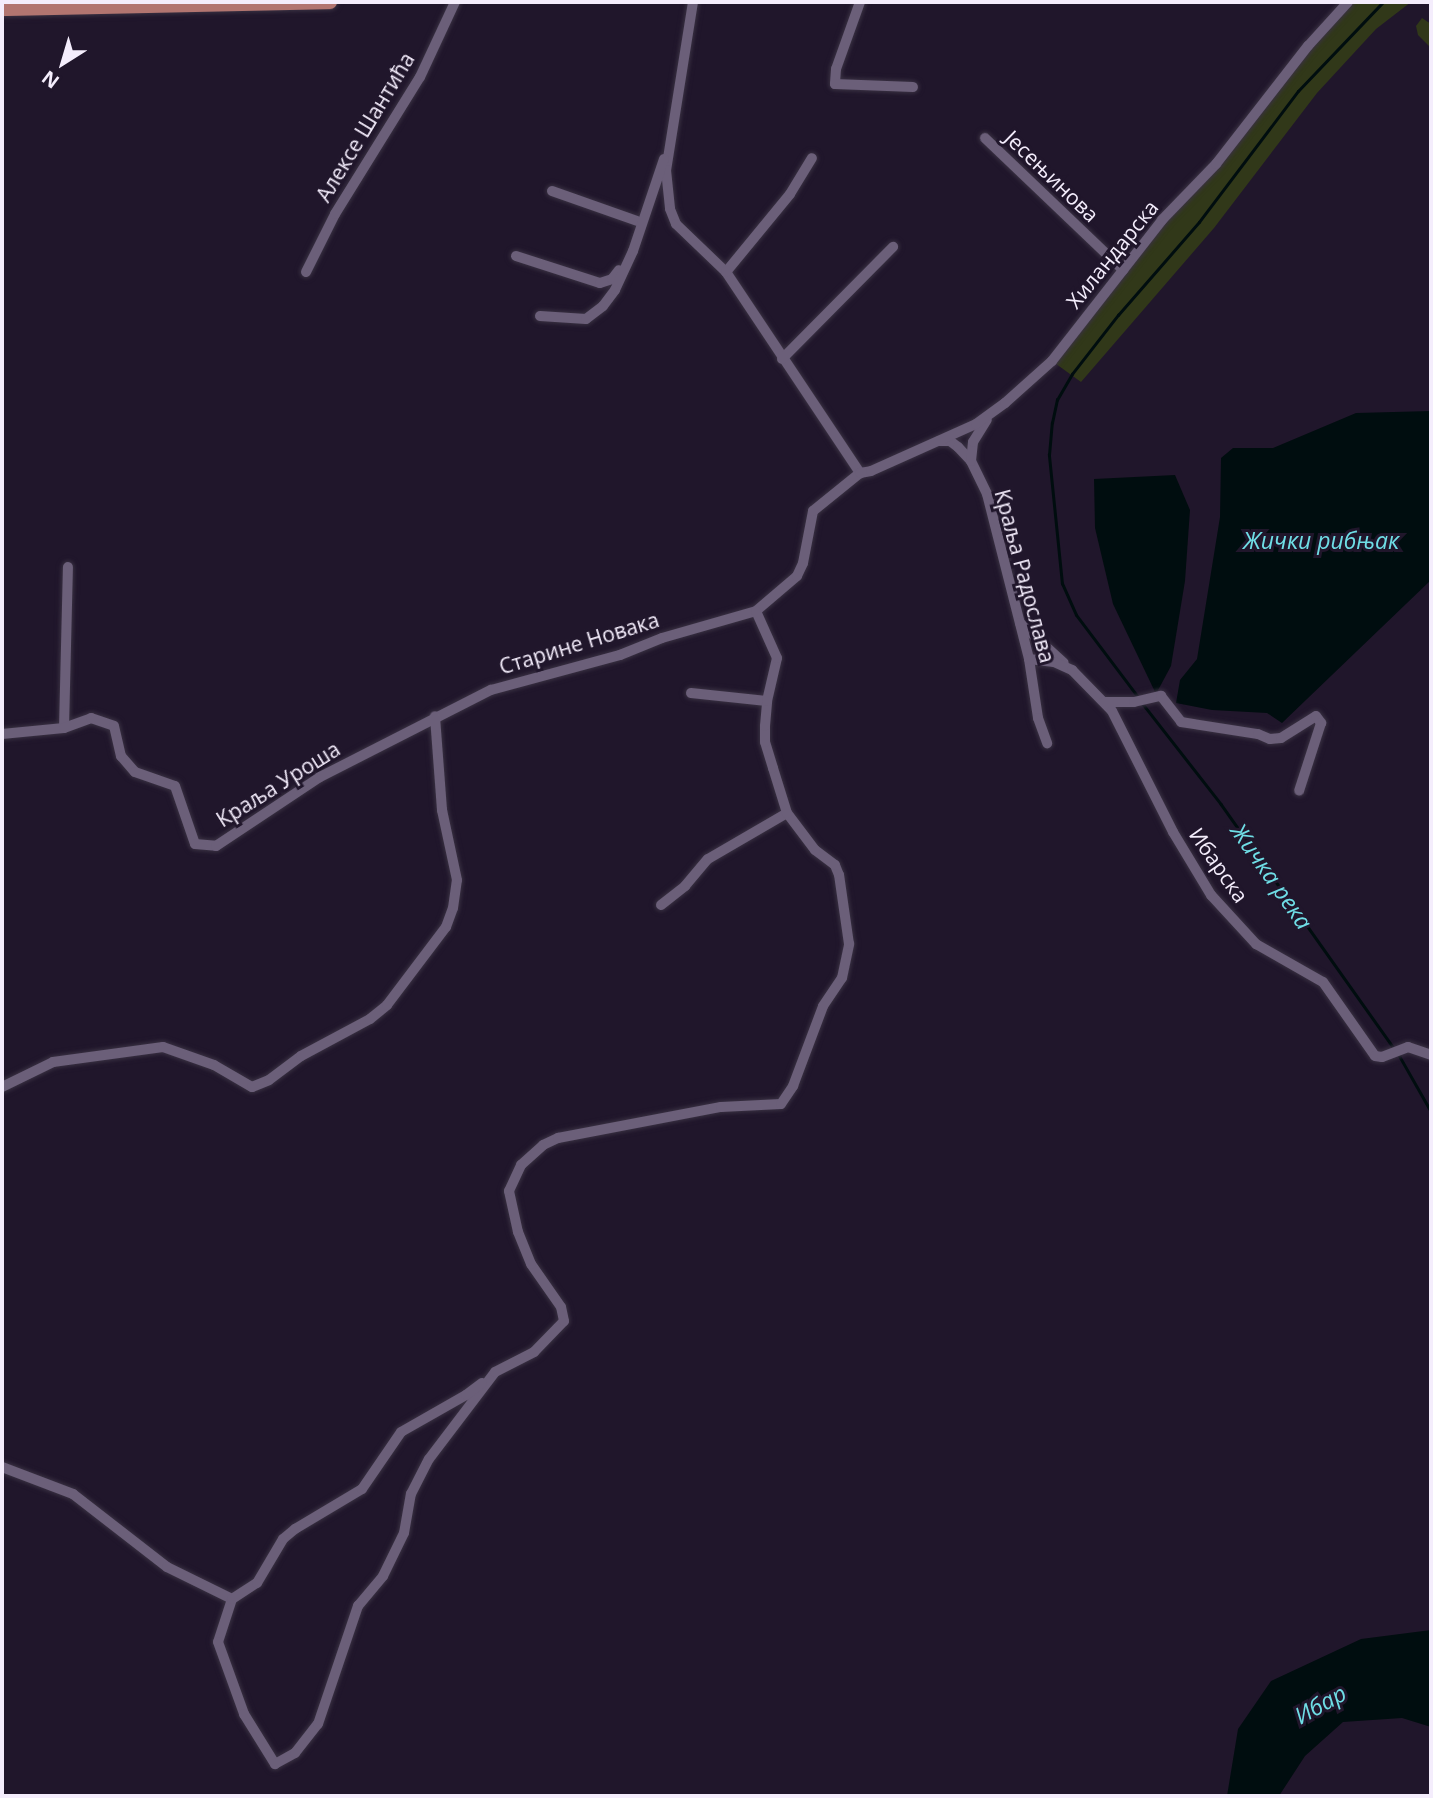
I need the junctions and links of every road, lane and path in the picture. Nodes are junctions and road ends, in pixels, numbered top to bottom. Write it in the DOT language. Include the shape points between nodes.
graph roads {
  1 [pos="232,2"];
  2 [pos="290,2"];
  3 [pos="330,2"];
  4 [pos="455,2"];
  5 [pos="693,2"];
  6 [pos="860,2"];
  7 [pos="1348,2"];
  8 [pos="76,4"];
  9 [pos="2,9"];
  10 [pos="913,88"];
  11 [pos="985,138"];
  12 [pos="670,142"];
  13 [pos="812,158"];
  14 [pos="652,190"];
  15 [pos="552,191"];
  16 [pos="637,222"];
  17 [pos="893,247"];
  18 [pos="516,256"];
  19 [pos="1123,270"];
  20 [pos="306,272"];
  21 [pos="726,272"];
  22 [pos="540,316"];
  23 [pos="782,359"];
  24 [pos="990,415"];
  25 [pos="936,441"];
  26 [pos="971,461"];
  27 [pos="860,473"];
  28 [pos="68,567"];
  29 [pos="756,611"];
  30 [pos="1020,622"];
  31 [pos="1029,659"];
  32 [pos="1072,670"];
  33 [pos="691,693"];
  34 [pos="767,701"];
  35 [pos="1104,702"];
  36 [pos="435,716"];
  37 [pos="64,728"];
  38 [pos="2,734"];
  39 [pos="1047,743"];
  40 [pos="1299,791"];
  41 [pos="788,813"];
  42 [pos="661,905"];
  43 [pos="1431,1055"];
  44 [pos="2,1087"];
  45 [pos="495,1372"];
  46 [pos="2,1468"];
  47 [pos="232,1599"];
  1 -- 2 [label="main road"];
  1 -- 8 [label="main road"];
  2 -- 3 [label="main road"];
  4 -- 20 [label="street, Алексе Шантића" via="420,76 335,214"];
  5 -- 12 [label="street"];
  6 -- 10 [label="street" via="835,84"];
  7 -- 19 [label="street, Хиландарска"];
  8 -- 9 [label="main road"];
  11 -- 19 [label="street, Јесењинова"];
  12 -- 14 [label="street"];
  12 -- 21 [label="street" via="666,170 676,223"];
  13 -- 21 [label="street" via="790,194"];
  14 -- 16 [label="street" via="645,195"];
  14 -- 22 [label="street" via="633,251 603,306 586,319"];
  15 -- 16 [label="street"];
  16 -- 18 [label="street" via="617,273 600,283"];
  17 -- 23 [label="street"];
  19 -- 24 [label="street, Хиландарска" via="1052,361"];
  21 -- 23 [label="street"];
  23 -- 27 [label="street"];
  24 -- 25 [label="street, Хиландарска"];
  24 -- 26 [label="street" via="973,442"];
  25 -- 26 [label="street, Краља Радослава" via="950,441"];
  25 -- 27 [label="street, Хиландарска"];
  26 -- 30 [label="street, Краља Радослава" via="987,494"];
  27 -- 29 [label="street, Старине Новака" via="813,511 797,576"];
  28 -- 37 [label="street"];
  29 -- 34 [label="street" via="777,658"];
  29 -- 36 [label="street, Старине Новака" via="491,690"];
  30 -- 31 [label="street, Краља Радослава"];
  30 -- 32 [label="street, Ибарска"];
  31 -- 32 [label="street, Ибарска"];
  31 -- 39 [label="street, Краља Радослава" via="1038,718"];
  32 -- 35 [label="street, Ибарска"];
  33 -- 34 [label="street"];
  34 -- 41 [label="street" via="765,742"];
  35 -- 40 [label="street" via="1160,696 1186,724 1270,739 1281,738 1317,716 1321,723"];
  35 -- 43 [label="street, Ибарска" via="1212,895 1256,944 1323,982 1379,1058 1408,1047"];
  36 -- 37 [label="street, Краља Уроша" via="320,778 216,846 195,844 174,786 135,772 121,755 114,726 90,718"];
  36 -- 44 [label="street" via="442,810 457,880 453,908 446,927 379,1012 252,1087 214,1065 163,1047 53,1062"];
  37 -- 38 [label="street, Краља Уроша"];
  41 -- 42 [label="street" via="708,859"];
  41 -- 45 [label="street" via="815,850 835,865 849,944 842,978 823,1006 793,1086 781,1104 721,1107 558,1138 521,1165 509,1191 518,1232 531,1264 561,1307 564,1321 534,1352"];
  45 -- 47 [label="street" via="466,1395 401,1432 362,1489 283,1539 257,1583"];
  45 -- 47 [label="street" via="420,1473 404,1533 383,1576 358,1606 318,1724 295,1753 275,1764 244,1714 219,1649"];
  46 -- 47 [label="street" via="73,1494 167,1567"];
}
